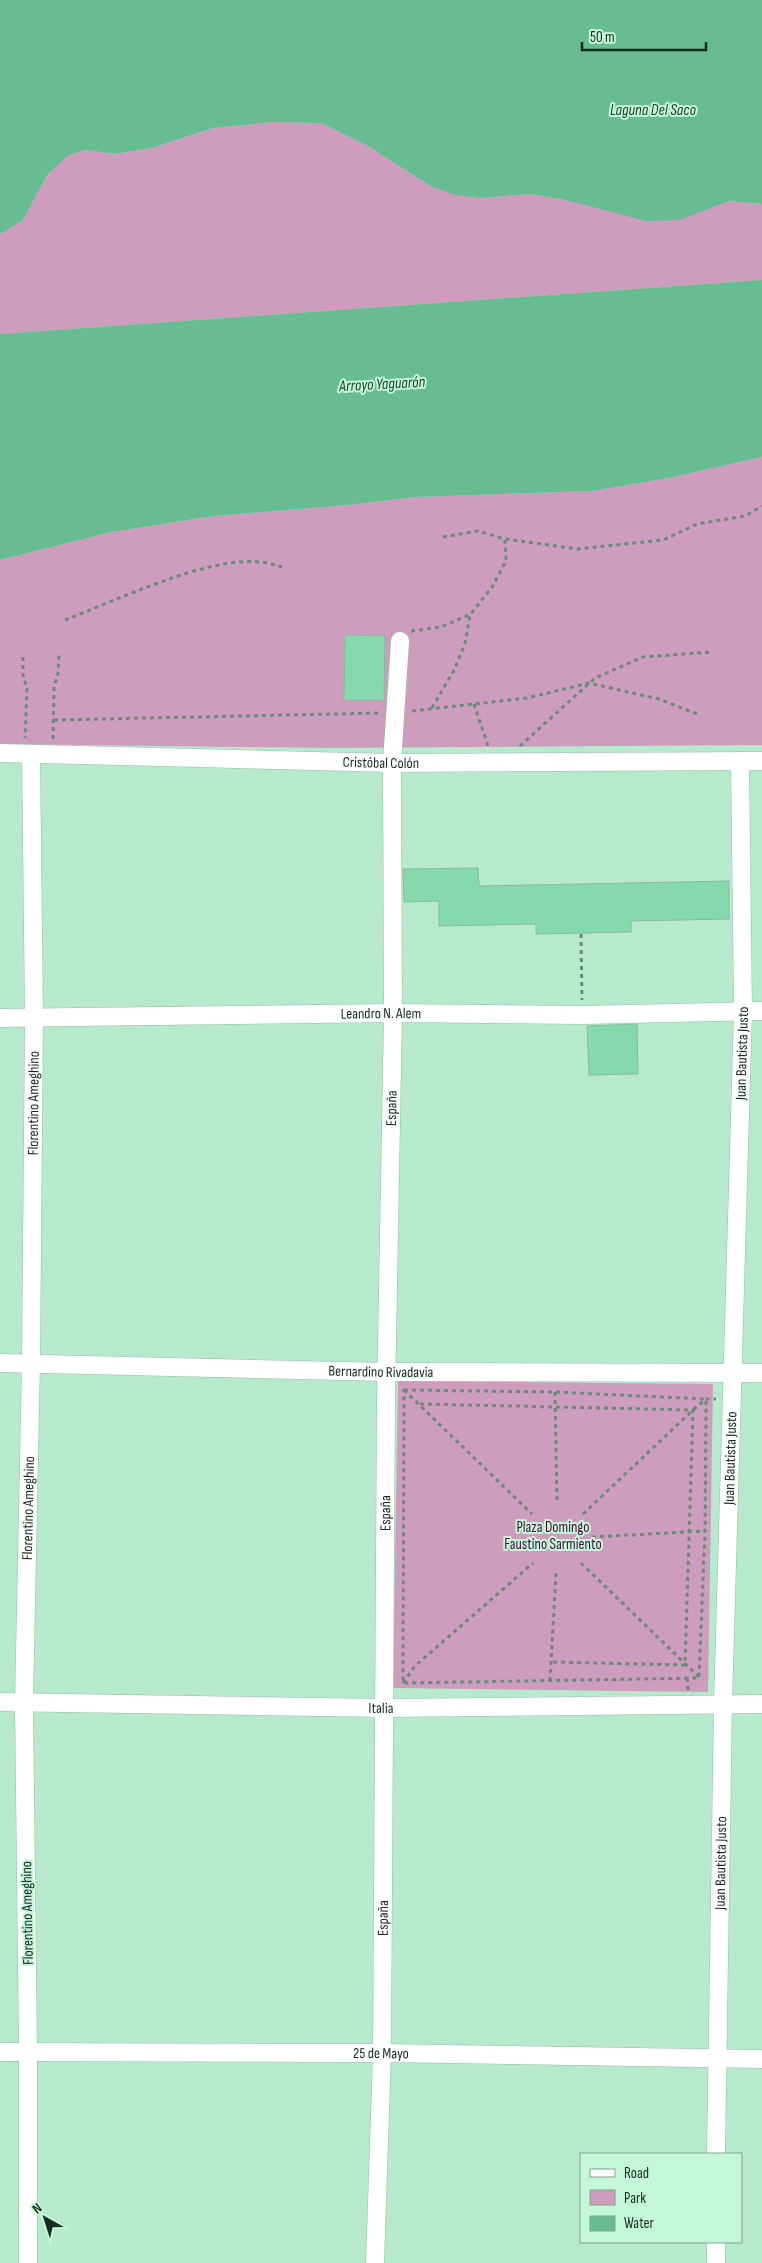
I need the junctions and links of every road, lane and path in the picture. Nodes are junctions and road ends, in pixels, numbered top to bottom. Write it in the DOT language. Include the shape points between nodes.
graph roads {
  1 [pos="762,506"];
  2 [pos="443,537"];
  3 [pos="505,540"];
  4 [pos="282,567"];
  5 [pos="470,615"];
  6 [pos="65,620"];
  7 [pos="404,636"];
  8 [pos="712,652"];
  9 [pos="59,655"];
  10 [pos="23,656"];
  11 [pos="588,683"];
  12 [pos="474,704"];
  13 [pos="432,709"];
  14 [pos="396,712"];
  15 [pos="697,714"];
  16 [pos="54,720"];
  17 [pos="0,753"];
  18 [pos="28,754"];
  19 [pos="52,754"];
  20 [pos="762,761"];
  21 [pos="501,762"];
  22 [pos="740,762"];
  23 [pos="392,763"];
  24 [pos="581,934"];
  25 [pos="743,1011"];
  26 [pos="762,1011"];
  27 [pos="393,1013"];
  28 [pos="582,1015"];
  29 [pos="0,1018"];
  30 [pos="34,1018"];
  31 [pos="0,1363"];
  32 [pos="31,1363"];
  33 [pos="386,1372"];
  34 [pos="732,1372"];
  35 [pos="762,1373"];
  36 [pos="404,1390"];
  37 [pos="555,1392"];
  38 [pos="706,1399"];
  39 [pos="731,1399"];
  40 [pos="420,1404"];
  41 [pos="556,1407"];
  42 [pos="692,1410"];
  43 [pos="557,1503"];
  44 [pos="532,1514"];
  45 [pos="583,1514"];
  46 [pos="689,1531"];
  47 [pos="705,1531"];
  48 [pos="592,1537"];
  49 [pos="532,1563"];
  50 [pos="581,1563"];
  51 [pos="556,1573"];
  52 [pos="551,1662"];
  53 [pos="685,1665"];
  54 [pos="699,1678"];
  55 [pos="550,1681"];
  56 [pos="403,1684"];
  57 [pos="0,1702"];
  58 [pos="24,1702"];
  59 [pos="723,1703"];
  60 [pos="762,1704"];
  61 [pos="385,1708"];
  62 [pos="0,2052"];
  63 [pos="28,2052"];
  64 [pos="382,2053"];
  65 [pos="717,2058"];
  66 [pos="762,2059"];
  67 [pos="716,2153"];
  68 [pos="716,2243"];
  69 [pos="28,2263"];
  70 [pos="375,2263"];
  71 [pos="716,2263"];
  1 -- 3 [label="path" via="745,516 697,524 663,540 578,549"];
  2 -- 3 [label="path" via="478,531"];
  3 -- 5 [label="path" via="506,561 492,588"];
  4 -- 6 [label="path" via="259,562 228,563 180,576"];
  5 -- 7 [label="path" via="441,627"];
  5 -- 13 [label="path" via="458,662"];
  7 -- 14 [label="street, España"];
  8 -- 11 [label="path" via="643,657"];
  9 -- 16 [label="path" via="54,687"];
  10 -- 18 [label="path"];
  11 -- 12 [label="path" via="527,698"];
  11 -- 15 [label="path" via="659,699"];
  11 -- 21 [label="path"];
  12 -- 13 [label="path"];
  12 -- 21 [label="path" via="488,746"];
  13 -- 14 [label="path"];
  14 -- 16 [label="path"];
  14 -- 23 [label="street, España"];
  16 -- 19 [label="path"];
  17 -- 18 [label="street, Cristóbal Colón"];
  18 -- 19 [label="street, Cristóbal Colón"];
  18 -- 30 [label="street, Florentino Ameghino"];
  19 -- 23 [label="street, Cristóbal Colón"];
  20 -- 22 [label="street, Cristóbal Colón"];
  21 -- 22 [label="street, Cristóbal Colón"];
  21 -- 23 [label="street, Cristóbal Colón"];
  22 -- 25 [label="street, Juan Bautista Justo"];
  23 -- 27 [label="street, España"];
  24 -- 28 [label="path"];
  25 -- 26 [label="street, Leandro N. Alem"];
  25 -- 28 [label="street, Leandro N. Alem"];
  25 -- 34 [label="street, Juan Bautista Justo"];
  27 -- 28 [label="street, Leandro N. Alem"];
  27 -- 30 [label="street, Leandro N. Alem"];
  27 -- 33 [label="street, España"];
  29 -- 30 [label="street, Leandro N. Alem"];
  30 -- 32 [label="street, Florentino Ameghino"];
  31 -- 32 [label="street, Bernardino Rivadavia"];
  32 -- 33 [label="street, Bernardino Rivadavia"];
  32 -- 58 [label="street, Florentino Ameghino"];
  33 -- 34 [label="street, Bernardino Rivadavia"];
  33 -- 61 [label="street, España"];
  34 -- 35 [label="street, Bernardino Rivadavia"];
  34 -- 39 [label="street, Juan Bautista Justo"];
  36 -- 37 [label="path"];
  36 -- 40 [label="path"];
  36 -- 56 [label="path"];
  37 -- 38 [label="path"];
  37 -- 41 [label="path"];
  38 -- 39 [label="path"];
  38 -- 42 [label="path"];
  38 -- 47 [label="path"];
  39 -- 59 [label="street, Juan Bautista Justo"];
  40 -- 41 [label="path"];
  40 -- 44 [label="path"];
  41 -- 42 [label="path"];
  41 -- 43 [label="path"];
  42 -- 45 [label="path"];
  42 -- 46 [label="path"];
  46 -- 47 [label="path"];
  46 -- 48 [label="path"];
  46 -- 53 [label="path"];
  47 -- 54 [label="path"];
  49 -- 56 [label="path" via="414,1666"];
  50 -- 53 [label="path"];
  51 -- 52 [label="path"];
  52 -- 53 [label="path"];
  52 -- 55 [label="path"];
  53 -- 54 [label="path"];
  54 -- 55 [label="path"];
  55 -- 56 [label="path"];
  57 -- 58 [label="street, Italia"];
  58 -- 61 [label="street, Italia"];
  58 -- 63 [label="street, Florentino Ameghino"];
  59 -- 60 [label="street, Italia"];
  59 -- 61 [label="street, Italia"];
  59 -- 65 [label="street, Juan Bautista Justo"];
  61 -- 64 [label="street, España"];
  62 -- 63 [label="street, 25 de Mayo"];
  63 -- 64 [label="street, 25 de Mayo"];
  63 -- 69 [label="street, Florentino Ameghino"];
  64 -- 65 [label="street, 25 de Mayo"];
  64 -- 70 [label="street, España"];
  65 -- 66 [label="street, 25 de Mayo"];
  65 -- 67 [label="street, Juan Bautista Justo"];
  68 -- 71 [label="street"];
}
